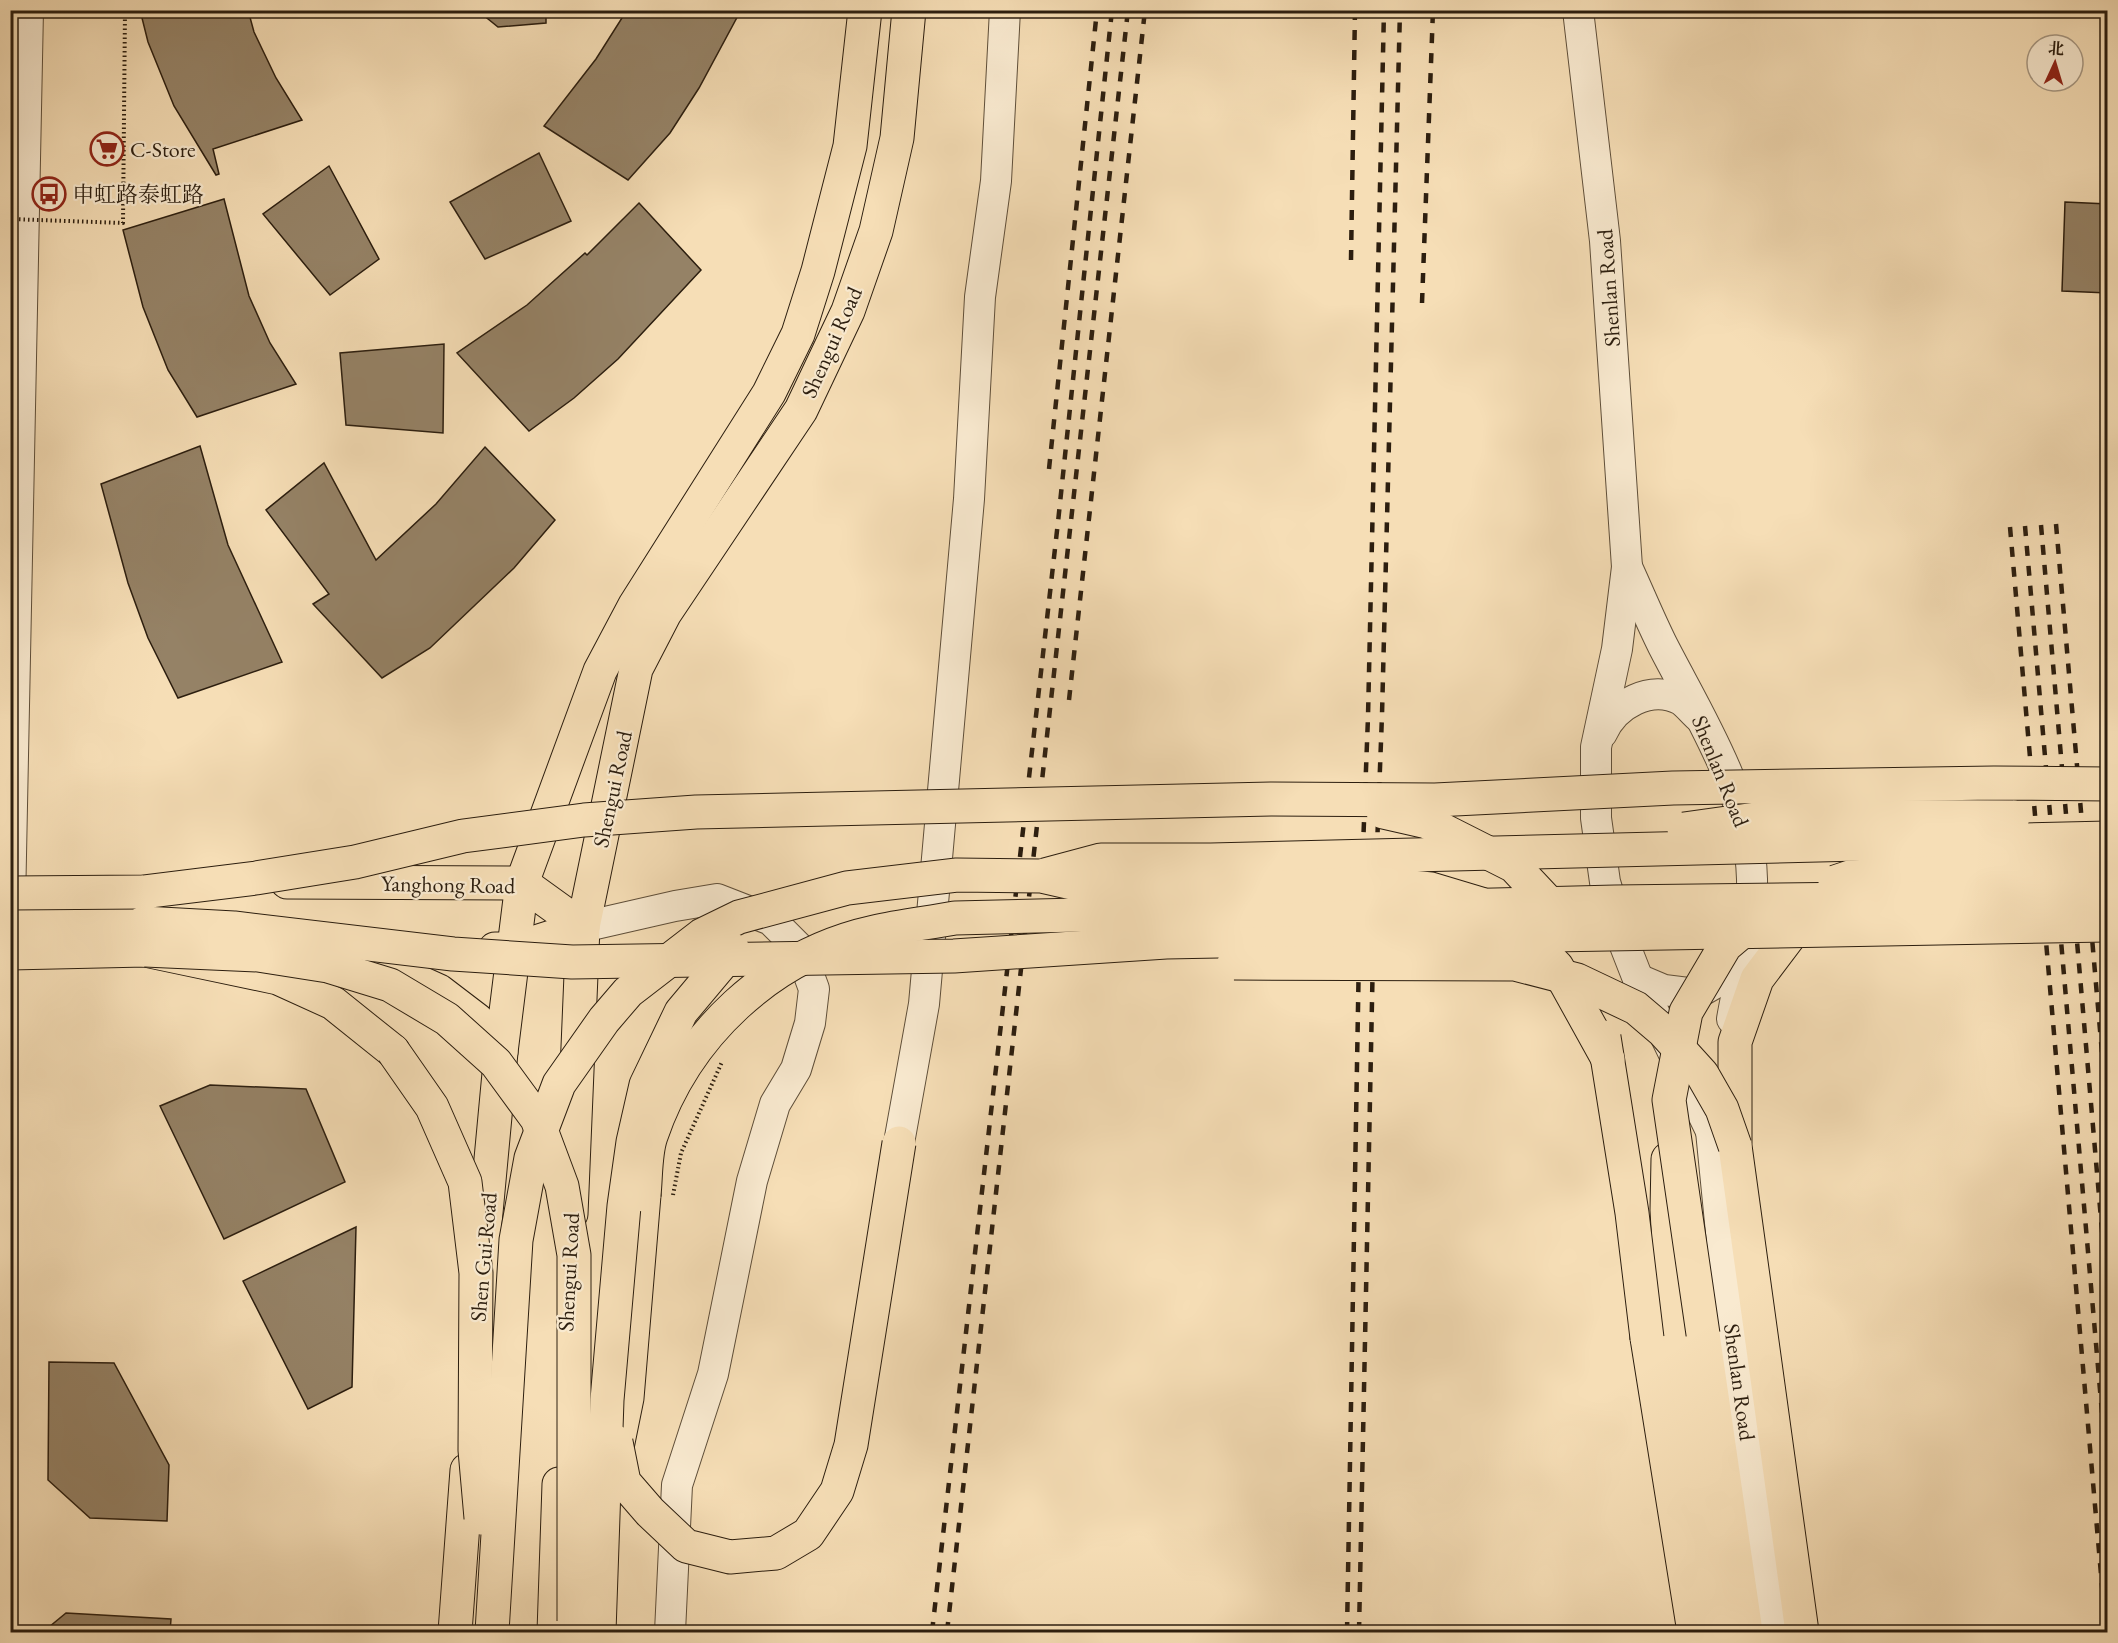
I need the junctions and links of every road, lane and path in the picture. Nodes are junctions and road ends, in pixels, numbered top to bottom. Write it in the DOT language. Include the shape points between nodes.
graph roads {
  1 [pos="28,10"];
  2 [pos="125,10"];
  3 [pos="865,10"];
  4 [pos="909,10"];
  5 [pos="1005,10"];
  6 [pos="1578,10"];
  7 [pos="10,219"];
  8 [pos="1627,567"];
  9 [pos="13,666"];
  10 [pos="1701,719"];
  11 [pos="1596,747"];
  12 [pos="2108,784"];
  13 [pos="1271,799"];
  14 [pos="2108,818"];
  15 [pos="2108,838"];
  16 [pos="2000,839"];
  17 [pos="1528,851"];
  18 [pos="2108,869"];
  19 [pos="1041,876"];
  20 [pos="522,883"];
  21 [pos="11,890"];
  22 [pos="2108,896"];
  23 [pos="795,901"];
  24 [pos="10,922"];
  25 [pos="2108,925"];
  26 [pos="583,927"];
  27 [pos="144,936"];
  28 [pos="10,938"];
  29 [pos="335,944"];
  30 [pos="514,949"];
  31 [pos="1745,949"];
  32 [pos="10,953"];
  33 [pos="954,956"];
  34 [pos="1638,979"];
  35 [pos="501,1052"];
  36 [pos="1608,1059"];
  37 [pos="1669,1100"];
  38 [pos="1723,1138"];
  39 [pos="899,1143"];
  40 [pos="489,1204"];
  41 [pos="1632,1213"];
  42 [pos="1674,1337"];
  43 [pos="607,1400"];
  44 [pos="566,1630"];
  45 [pos="455,1632"];
  46 [pos="491,1632"];
  47 [pos="506,1632"];
  48 [pos="599,1632"];
  49 [pos="670,1632"];
  50 [pos="1694,1632"];
  51 [pos="1722,1632"];
  52 [pos="1746,1632"];
  53 [pos="1774,1632"];
  54 [pos="1802,1632"];
  1 -- 9 [label="street"];
  2 -- 7 [label="path, bridge" via="123,223"];
  3 -- 20 [label="main road, Shengui Road" via="850,146 798,334 769,393 635,605 600,670"];
  4 -- 26 [label="main road, Shengui Road" via="897,138 876,231 848,311 801,410 665,613 636,669"];
  5 -- 39 [label="street" via="996,181 980,297 969,500 924,1004"];
  6 -- 8 [label="street, Shenlan Road" via="1605,241"];
  8 -- 10 [label="street, Shenlan Road"];
  8 -- 11 [label="street, Shenlan Road" via="1617,649"];
  9 -- 21 [label="street"];
  10 -- 11 [label="street" via="1681,700 1655,694 1626,703 1608,719"];
  10 -- 31 [label="street, Shenlan Road" via="1746,827 1752,879"];
  11 -- 34 [label="street, Shenlan Road" via="1595,809 1605,882"];
  12 -- 13 [label="main road, bridge" via="1697,788 1434,800"];
  13 -- 21 [label="main road, bridge" via="696,812 595,819 463,836 355,861 143,892"];
  13 -- 36 [label="main road, bridge" via="1350,804 1426,822 1514,866 1571,926 1595,981"];
  14 -- 17 [label="main road, bridge" via="1777,816"];
  15 -- 16 [label="main road, bridge"];
  16 -- 17 [label="main road, bridge"];
  16 -- 38 [label="main road, bridge" via="1903,860 1853,885 1800,921 1757,979 1735,1042"];
  17 -- 19 [label="main road, bridge" via="1101,860"];
  18 -- 37 [label="main road, bridge" via="1850,877 1778,900 1725,946 1686,1012"];
  19 -- 23 [label="main road, bridge" via="957,875 896,880"];
  19 -- 36 [label="main road, bridge" via="1098,889 1370,883 1431,889 1481,904 1524,933 1557,967"];
  20 -- 21 [label="main road, Yanghong Road"];
  20 -- 26 [label="main road, Yanghong Road"];
  20 -- 30 [label="main road, Shen Gui Road"];
  22 -- 44 [label="main road, bridge" via="1615,902 955,918 872,932 819,950 768,977 730,1008 674,1085 650,1137 627,1398 609,1481 588,1534"];
  23 -- 43 [label="main road, bridge" via="753,929 716,969 681,1012 646,1084 624,1206"];
  23 -- 46 [label="main road, bridge" via="739,917 702,935 628,992 559,1084 531,1158 516,1240"];
  24 -- 27 [label="main road"];
  25 -- 33 [label="main road, bridge" via="1166,942"];
  26 -- 30 [label="main road"];
  26 -- 44 [label="main road, Shengui Road"];
  26 -- 49 [label="street" via="717,899 771,920 798,948 814,989 810,1023 796,1069 775,1104 752,1181 713,1374 677,1485"];
  27 -- 32 [label="main road"];
  27 -- 33 [label="main road, bridge" via="234,928 453,954 572,962"];
  27 -- 44 [label="main road, bridge" via="328,966 390,986 447,1019 488,1056 537,1119 562,1186 574,1255"];
  27 -- 46 [label="main road, bridge" via="278,978 333,1003 393,1051 432,1107 465,1182 476,1273 475,1450"];
  28 -- 29 [label="main road"];
  29 -- 30 [label="main road"];
  29 -- 35 [label="main road" via="439,991 477,1020"];
  30 -- 35 [label="main road, Shen Gui Road"];
  31 -- 34 [label="street" via="1728,976 1696,994 1664,990"];
  31 -- 38 [label="street, Shenlan Road"];
  33 -- 38 [label="main road, bridge" via="1168,963 1515,964 1577,980 1636,1008 1702,1074 1722,1109"];
  34 -- 38 [label="street, Shenlan Road"];
  35 -- 40 [label="main road, Shen Gui Road"];
  36 -- 41 [label="main road, bridge"];
  37 -- 42 [label="main road, bridge" via="1667,1210"];
  37 -- 52 [label="main road, bridge"];
  38 -- 53 [label="street, Shenlan Road" via="1724,1263"];
  38 -- 54 [label="main road"];
  39 -- 43 [label="main road, bridge" via="851,1445 837,1491 808,1533 776,1553 730,1557 686,1546 624,1482"];
  40 -- 45 [label="main road, Shen Gui Road" via="482,1251"];
  40 -- 47 [label="main road" via="506,1485"];
  41 -- 42 [label="main road, bridge"];
  41 -- 50 [label="main road, bridge" via="1647,1338"];
  42 -- 51 [label="main road"];
  43 -- 48 [label="main road, bridge"];
}
